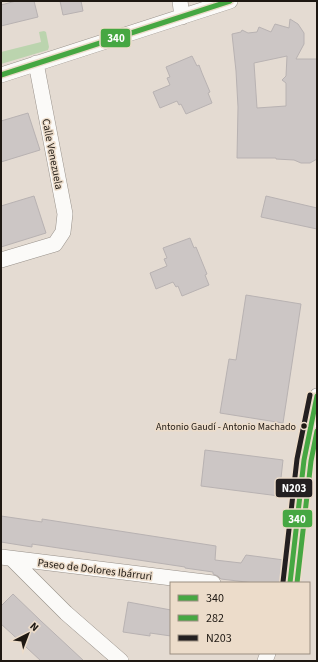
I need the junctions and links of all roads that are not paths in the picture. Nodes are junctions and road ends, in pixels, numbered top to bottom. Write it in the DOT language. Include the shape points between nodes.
graph roads {
  1 [pos="180,1"];
  2 [pos="230,1"];
  3 [pos="182,17"];
  4 [pos="36,63"];
  5 [pos="1,74"];
  6 [pos="1,260"];
  7 [pos="317,396"];
  8 [pos="313,441"];
  9 [pos="7,558"];
  10 [pos="204,582"];
  11 [pos="290,582"];
  12 [pos="121,661"];
  1 -- 3 [label="street"];
  2 -- 3 [label="street"];
  3 -- 4 [label="street"];
  4 -- 5 [label="street"];
  4 -- 6 [label="street, Calle Venezuela" via="65,214 63,232 55,244"];
  7 -- 8 [label="street"];
  8 -- 11 [label="street" via="304,460"];
  9 -- 10 [label="street, Paseo de Dolores Ibárruri"];
  9 -- 12 [label="street"];
}
